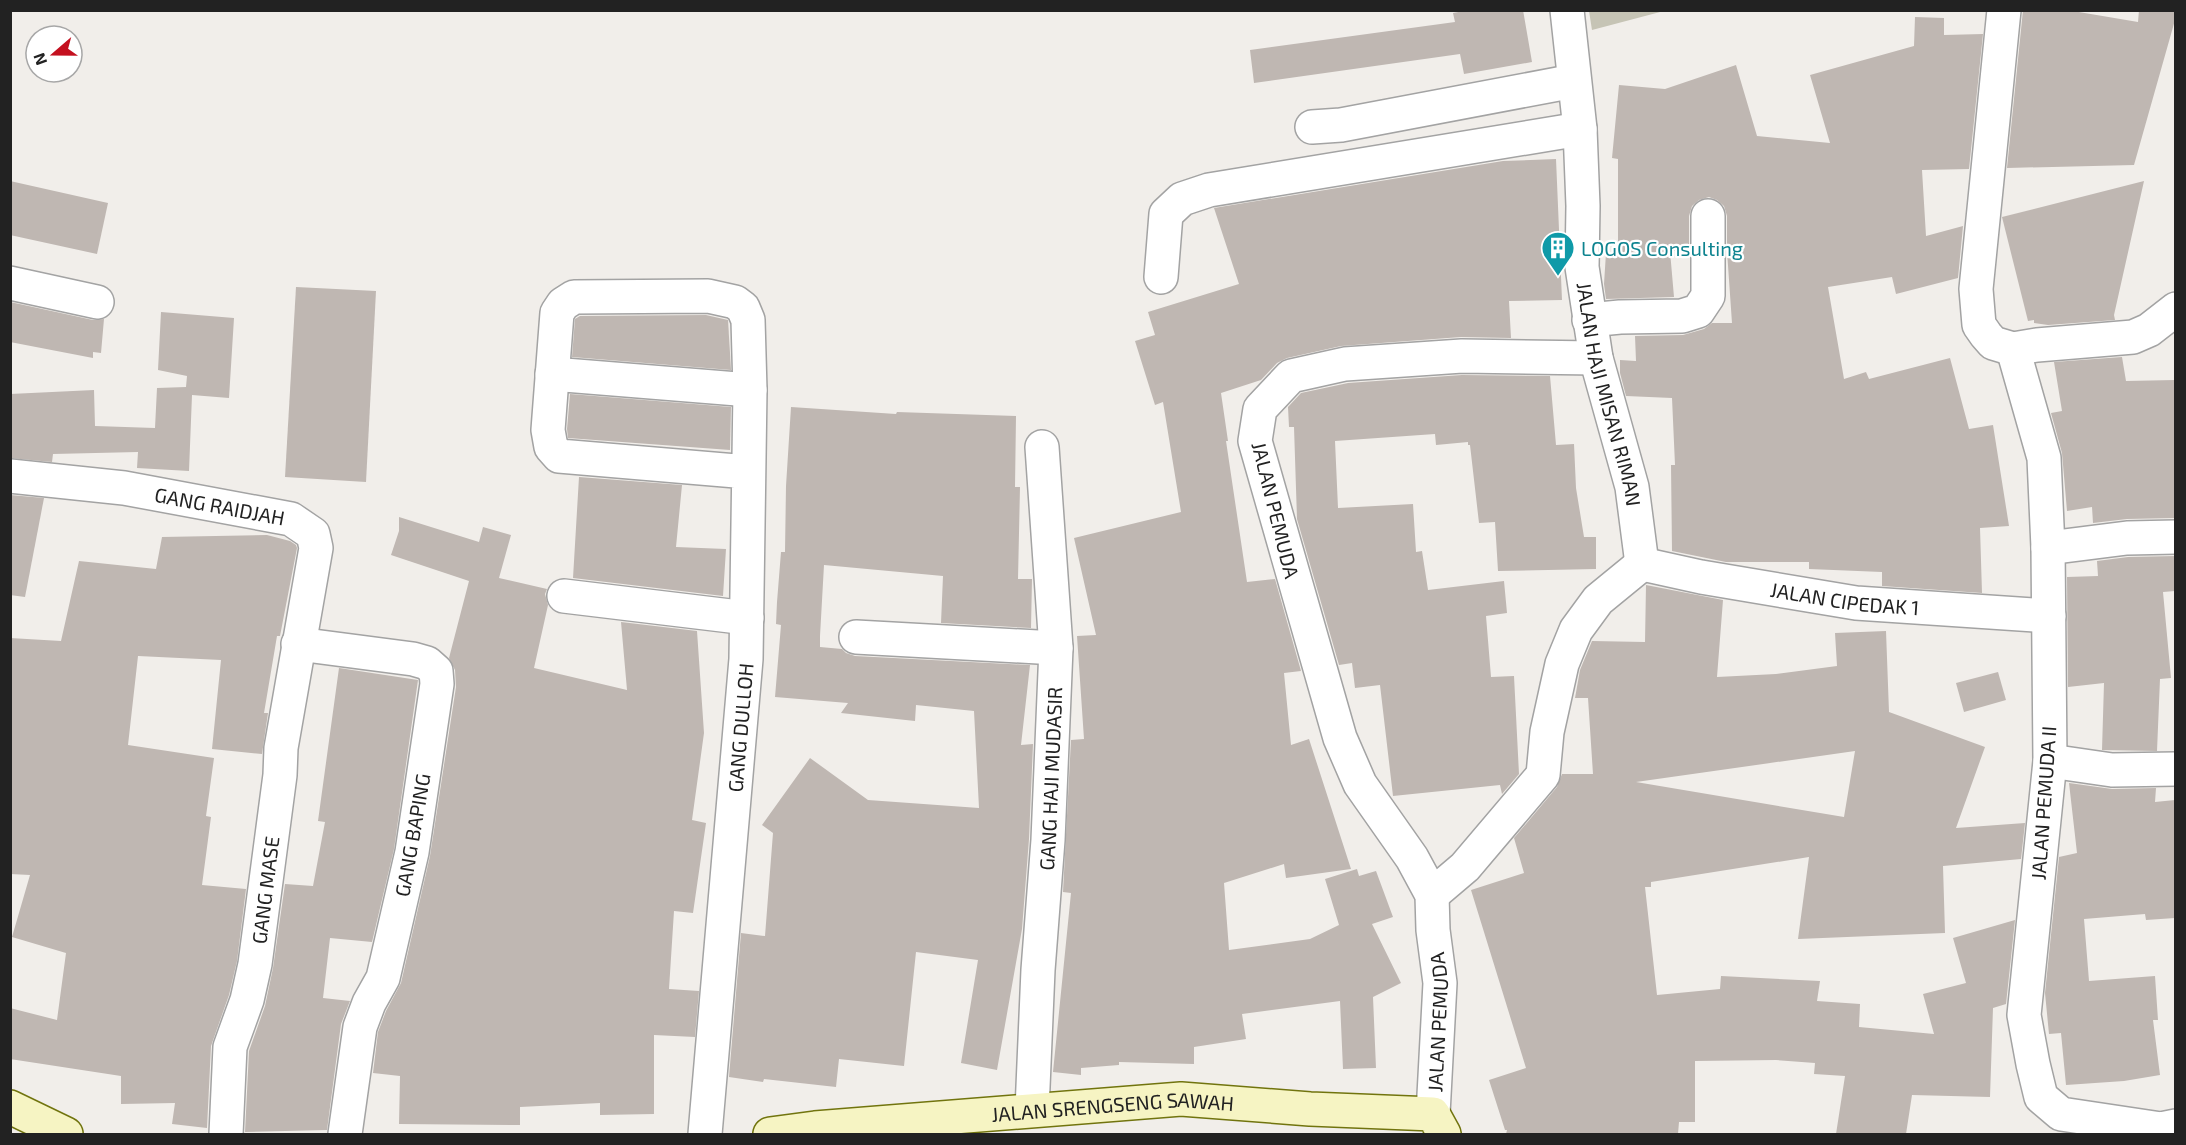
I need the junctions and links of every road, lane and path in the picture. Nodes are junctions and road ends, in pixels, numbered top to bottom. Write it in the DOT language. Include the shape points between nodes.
graph roads {
  1 [pos="1567,10"];
  2 [pos="2004,10"];
  3 [pos="1574,81"];
  4 [pos="1312,127"];
  5 [pos="1580,129"];
  6 [pos="1708,216"];
  7 [pos="1161,277"];
  8 [pos="10,283"];
  9 [pos="97,302"];
  10 [pos="2175,309"];
  11 [pos="1589,320"];
  12 [pos="2013,349"];
  13 [pos="1596,358"];
  14 [pos="552,374"];
  15 [pos="750,390"];
  16 [pos="1042,447"];
  17 [pos="748,472"];
  18 [pos="10,476"];
  19 [pos="2175,537"];
  20 [pos="2048,548"];
  21 [pos="1642,564"];
  22 [pos="564,596"];
  23 [pos="2049,616"];
  24 [pos="747,618"];
  25 [pos="856,637"];
  26 [pos="298,644"];
  27 [pos="1056,648"];
  28 [pos="2050,762"];
  29 [pos="2175,769"];
  30 [pos="1432,895"];
  31 [pos="10,1107"];
  32 [pos="1032,1110"];
  33 [pos="1439,1124"];
  34 [pos="2166,1130"];
  35 [pos="814,1131"];
  36 [pos="66,1134"];
  37 [pos="226,1134"];
  38 [pos="345,1134"];
  39 [pos="705,1134"];
  40 [pos="770,1134"];
  1 -- 3 [label="street, JALAN HAJI MISAN RIMAN"];
  2 -- 12 [label="street" via="1976,289 1979,325 1993,343"];
  3 -- 4 [label="street" via="1341,125"];
  3 -- 5 [label="street, JALAN HAJI MISAN RIMAN"];
  5 -- 7 [label="street" via="1209,190 1182,199 1166,214"];
  5 -- 11 [label="street, JALAN HAJI MISAN RIMAN" via="1582,267"];
  6 -- 11 [label="street" via="1708,296 1698,310 1682,316"];
  8 -- 9 [label="street"];
  10 -- 12 [label="street" via="2149,330 2133,337"];
  11 -- 13 [label="street, JALAN HAJI MISAN RIMAN"];
  12 -- 20 [label="street, JALAN PEMUDA II" via="2044,458"];
  13 -- 21 [label="street, JALAN HAJI MISAN RIMAN" via="1632,487"];
  13 -- 30 [label="street, JALAN PEMUDA" via="1462,356 1345,364 1291,376 1260,409 1256,441 1340,738 1360,784 1412,858"];
  14 -- 15 [label="street"];
  14 -- 15 [label="street, GANG DULLOH" via="557,313 562,304 574,297 708,296 735,302 743,308 748,320"];
  14 -- 17 [label="street" via="548,430 551,447 559,456"];
  15 -- 17 [label="street, GANG DULLOH"];
  16 -- 27 [label="street, GANG HAJI MUDASIR"];
  17 -- 24 [label="street, GANG DULLOH"];
  18 -- 26 [label="street, GANG RAIDJAH" via="124,488 291,519 313,534 316,548"];
  19 -- 20 [label="street" via="2127,538"];
  20 -- 23 [label="street, JALAN PEMUDA II"];
  21 -- 23 [label="street, JALAN CIPEDAK 1" via="1856,603"];
  21 -- 30 [label="street" via="1598,600 1576,630 1562,664 1547,732 1543,775 1465,867"];
  22 -- 24 [label="street"];
  23 -- 28 [label="street, JALAN PEMUDA II"];
  24 -- 39 [label="street, GANG DULLOH"];
  25 -- 27 [label="street"];
  26 -- 37 [label="street, GANG MASE" via="255,964 230,1047"];
  26 -- 38 [label="street, GANG BAPING" via="413,659 436,671 412,852 383,978 360,1027"];
  27 -- 32 [label="street, GANG HAJI MUDASIR"];
  28 -- 29 [label="street" via="2112,770"];
  28 -- 34 [label="street, JALAN PEMUDA II" via="2024,1015 2041,1097 2061,1114"];
  30 -- 33 [label="street, JALAN PEMUDA" via="1440,983"];
  31 -- 36 [label="street"];
  32 -- 33 [label="street, JALAN SRENGSENG SAWAH" via="1181,1099"];
  32 -- 35 [label="street, JALAN SRENGSENG SAWAH"];
  35 -- 40 [label="street, JALAN SRENGSENG SAWAH"];
}
